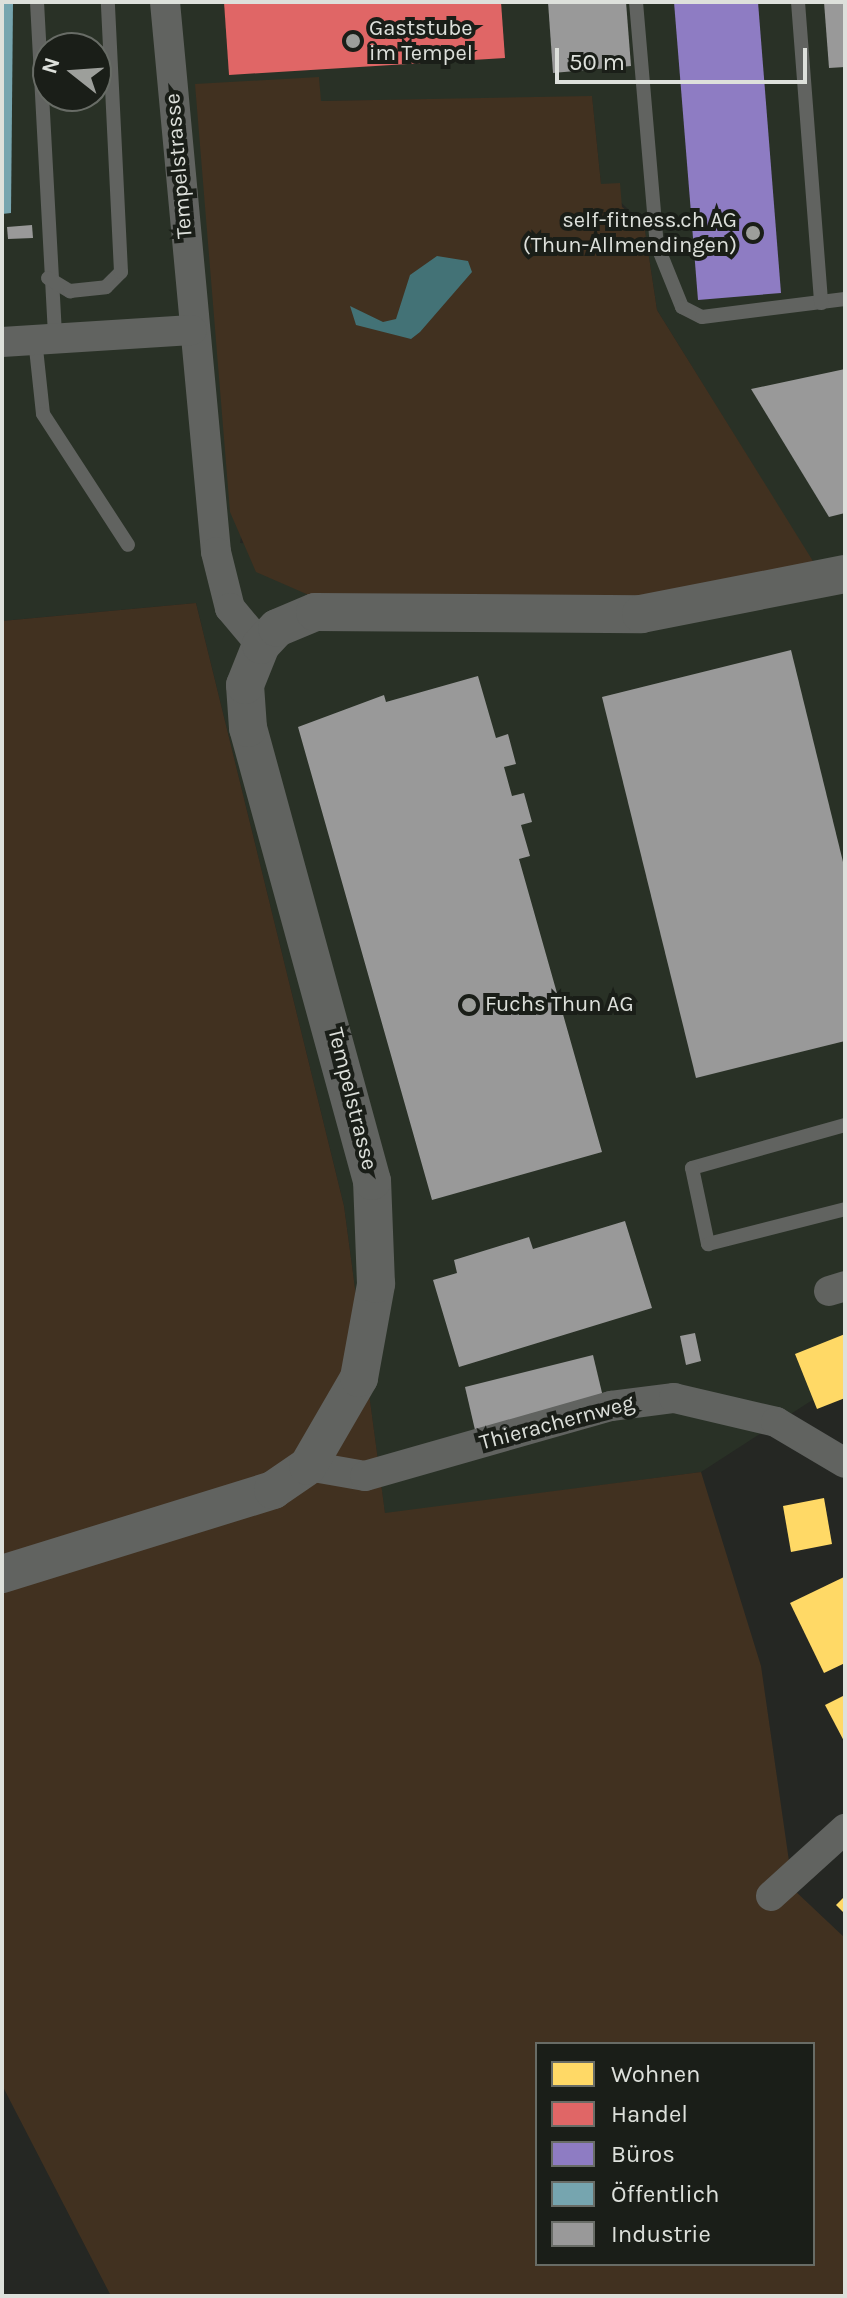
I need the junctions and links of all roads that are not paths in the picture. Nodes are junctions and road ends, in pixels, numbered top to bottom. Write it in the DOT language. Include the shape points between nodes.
graph roads {
  1 [pos="37,2"];
  2 [pos="108,2"];
  3 [pos="165,2"];
  4 [pos="636,2"];
  5 [pos="798,2"];
  6 [pos="48,278"];
  7 [pos="845,299"];
  8 [pos="821,303"];
  9 [pos="192,330"];
  10 [pos="45,338"];
  11 [pos="2,342"];
  12 [pos="128,545"];
  13 [pos="845,574"];
  14 [pos="261,645"];
  15 [pos="845,1125"];
  16 [pos="845,1209"];
  17 [pos="845,1463"];
  18 [pos="308,1466"];
  19 [pos="2,1574"];
  20 [pos="845,1829"];
  21 [pos="771,1896"];
  1 -- 6 [label="lane"];
  2 -- 6 [label="lane" via="121,272 106,287 70,291"];
  3 -- 9 [label="street, Tempelstrasse"];
  4 -- 8 [label="lane" via="652,207 672,293 702,317"];
  5 -- 8 [label="lane"];
  6 -- 10 [label="lane"];
  7 -- 8 [label="lane"];
  9 -- 10 [label="street"];
  9 -- 14 [label="street, Tempelstrasse" via="223,587"];
  10 -- 11 [label="street"];
  10 -- 12 [label="lane" via="43,414"];
  13 -- 14 [label="street" via="641,614 315,612 277,628"];
  14 -- 18 [label="street, Tempelstrasse" via="245,685 248,728 363,1131 378,1236 359,1378"];
  15 -- 16 [label="lane" via="692,1168 708,1244"];
  17 -- 18 [label="street, Thierachernweg" via="776,1422 674,1398 611,1406 365,1476"];
  18 -- 19 [label="street" via="238,1505"];
  20 -- 21 [label="street"];
}
